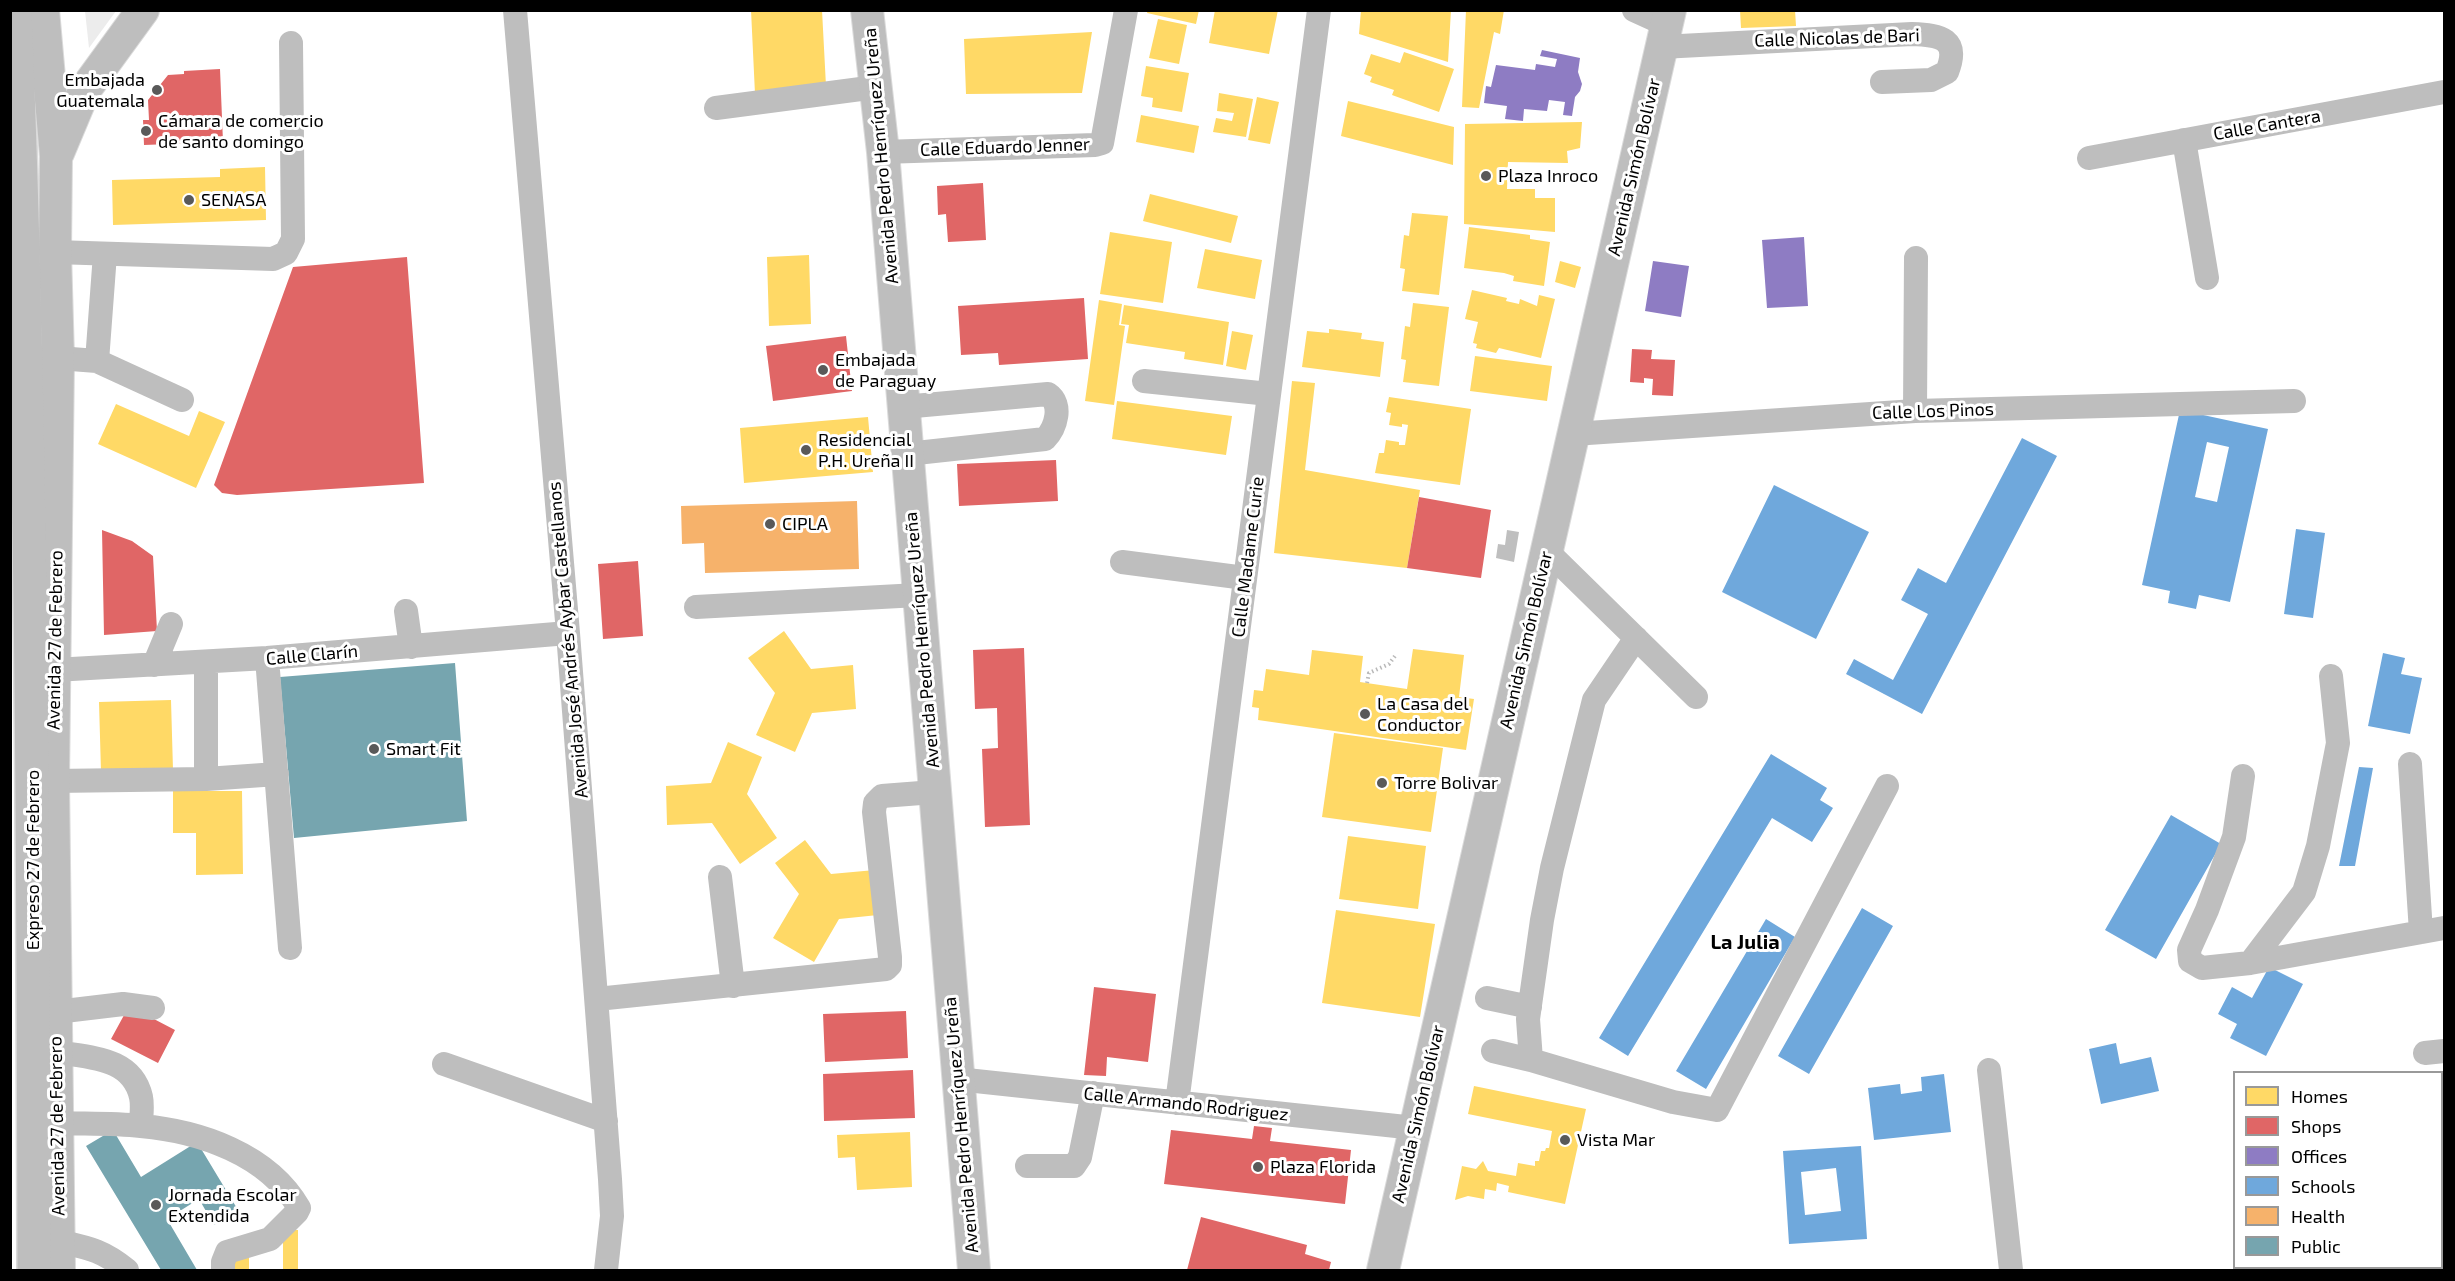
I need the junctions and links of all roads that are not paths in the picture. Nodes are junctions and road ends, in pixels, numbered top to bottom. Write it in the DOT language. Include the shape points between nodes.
graph roads {
  1 [pos="15,10"];
  2 [pos="43,10"];
  3 [pos="143,10"];
  4 [pos="514,10"];
  5 [pos="867,10"];
  6 [pos="1126,10"];
  7 [pos="1319,10"];
  8 [pos="1634,10"];
  9 [pos="1666,27"];
  10 [pos="291,43"];
  11 [pos="1882,82"];
  12 [pos="876,87"];
  13 [pos="2445,92"];
  14 [pos="716,108"];
  15 [pos="2184,140"];
  16 [pos="883,152"];
  17 [pos="56,156"];
  18 [pos="2090,158"];
  19 [pos="55,252"];
  20 [pos="105,254"];
  21 [pos="1916,258"];
  22 [pos="2207,278"];
  23 [pos="58,358"];
  24 [pos="97,361"];
  25 [pos="1144,381"];
  26 [pos="1269,394"];
  27 [pos="182,400"];
  28 [pos="2294,401"];
  29 [pos="903,406"];
  30 [pos="1915,411"];
  31 [pos="1573,434"];
  32 [pos="907,454"];
  33 [pos="1546,550"];
  34 [pos="1122,562"];
  35 [pos="1245,578"];
  36 [pos="918,595"];
  37 [pos="696,607"];
  38 [pos="406,611"];
  39 [pos="171,624"];
  40 [pos="568,633"];
  41 [pos="1636,638"];
  42 [pos="411,646"];
  43 [pos="267,658"];
  44 [pos="206,662"];
  45 [pos="154,665"];
  46 [pos="54,670"];
  47 [pos="2331,676"];
  48 [pos="1696,697"];
  49 [pos="2410,764"];
  50 [pos="277,774"];
  51 [pos="2243,776"];
  52 [pos="206,779"];
  53 [pos="43,786"];
  54 [pos="1887,786"];
  55 [pos="934,792"];
  56 [pos="720,877"];
  57 [pos="10,907"];
  58 [pos="2445,928"];
  59 [pos="2421,932"];
  60 [pos="54,933"];
  61 [pos="290,948"];
  62 [pos="2250,963"];
  63 [pos="733,986"];
  64 [pos="1487,998"];
  65 [pos="597,999"];
  66 [pos="153,1008"];
  67 [pos="1530,1008"];
  68 [pos="56,1012"];
  69 [pos="1493,1051"];
  70 [pos="57,1052"];
  71 [pos="1531,1060"];
  72 [pos="444,1064"];
  73 [pos="1989,1070"];
  74 [pos="957,1079"];
  75 [pos="1093,1094"];
  76 [pos="1177,1102"];
  77 [pos="606,1121"];
  78 [pos="57,1124"];
  79 [pos="141,1126"];
  80 [pos="1415,1128"];
  81 [pos="1027,1166"];
  82 [pos="59,1256"];
  83 [pos="18,1270"];
  84 [pos="34,1270"];
  85 [pos="127,1270"];
  86 [pos="223,1270"];
  87 [pos="606,1270"];
  88 [pos="974,1270"];
  89 [pos="1383,1270"];
  90 [pos="2012,1270"];
  1 -- 53 [label="highway, Expreso 27 de Febrero"];
  2 -- 17 [label="main road, Avenida 27 de Febrero"];
  3 -- 17 [label="main road" via="84,91"];
  4 -- 40 [label="street, Avenida José Andrés Aybar Castellanos"];
  5 -- 12 [label="main road, Avenida Pedro Henríquez Ureña"];
  6 -- 16 [label="street, Calle Eduardo Jenner" via="1102,142"];
  7 -- 26 [label="street, Calle Madame Curie"];
  8 -- 9 [label="street, Calle Nicolas de Bari"];
  9 -- 11 [label="street, Calle Nicolas de Bari" via="1931,35 1950,45 1953,58 1947,72 1931,80"];
  9 -- 31 [label="main road, Avenida Simón Bolívar"];
  10 -- 20 [label="street" via="293,239 286,253 273,259"];
  12 -- 14 [label="street"];
  12 -- 16 [label="main road, Avenida Pedro Henríquez Ureña"];
  13 -- 15 [label="street, Calle Cantera"];
  15 -- 18 [label="street, Calle Cantera"];
  15 -- 22 [label="street"];
  16 -- 29 [label="main road, Avenida Pedro Henríquez Ureña"];
  17 -- 19 [label="main road, Avenida 27 de Febrero"];
  19 -- 20 [label="street"];
  19 -- 23 [label="main road, Avenida 27 de Febrero"];
  20 -- 24 [label="street"];
  21 -- 30 [label="street"];
  23 -- 24 [label="street"];
  23 -- 46 [label="main road, Avenida 27 de Febrero"];
  24 -- 27 [label="street"];
  25 -- 26 [label="street"];
  26 -- 35 [label="street, Calle Madame Curie"];
  28 -- 30 [label="street, Calle Los Pinos"];
  29 -- 32 [label="main road, Avenida Pedro Henríquez Ureña"];
  29 -- 32 [label="street" via="1048,394 1057,405 1053,431 1045,439"];
  30 -- 31 [label="street, Calle Los Pinos"];
  31 -- 33 [label="main road, Avenida Simón Bolívar"];
  32 -- 36 [label="main road, Avenida Pedro Henríquez Ureña"];
  33 -- 41 [label="street"];
  33 -- 80 [label="main road, Avenida Simón Bolívar"];
  34 -- 35 [label="street"];
  35 -- 76 [label="street, Calle Madame Curie"];
  36 -- 37 [label="street"];
  36 -- 55 [label="main road, Avenida Pedro Henríquez Ureña"];
  38 -- 42 [label="street"];
  39 -- 45 [label="street"];
  40 -- 42 [label="street, Calle Clarín"];
  40 -- 65 [label="street, Avenida José Andrés Aybar Castellanos"];
  41 -- 48 [label="street"];
  41 -- 67 [label="street" via="1593,700 1552,868"];
  42 -- 43 [label="street, Calle Clarín"];
  43 -- 44 [label="street, Calle Clarín"];
  43 -- 50 [label="street"];
  44 -- 45 [label="street, Calle Clarín"];
  44 -- 52 [label="street"];
  45 -- 46 [label="street, Calle Clarín"];
  46 -- 53 [label="main road, Avenida 27 de Febrero"];
  47 -- 62 [label="street" via="2337,742 2318,846 2304,892"];
  49 -- 59 [label="street"];
  50 -- 52 [label="street"];
  50 -- 61 [label="street"];
  51 -- 62 [label="street" via="2234,837 2189,950 2190,961 2202,968"];
  52 -- 53 [label="street"];
  53 -- 60 [label="highway"];
  53 -- 84 [label="highway, Expreso 27 de Febrero"];
  54 -- 71 [label="street" via="1717,1110 1673,1102"];
  55 -- 63 [label="street" via="882,796 875,803 891,957 886,969"];
  55 -- 74 [label="main road, Avenida Pedro Henríquez Ureña"];
  56 -- 63 [label="street"];
  57 -- 83 [label="highway, Expreso 27 de Febrero"];
  58 -- 59 [label="street"];
  59 -- 62 [label="street"];
  60 -- 68 [label="main road, Avenida 27 de Febrero"];
  63 -- 65 [label="street"];
  64 -- 67 [label="street"];
  65 -- 77 [label="street, Avenida José Andrés Aybar Castellanos"];
  66 -- 68 [label="street" via="123,1004"];
  67 -- 71 [label="street"];
  68 -- 70 [label="main road, Avenida 27 de Febrero"];
  69 -- 71 [label="street"];
  70 -- 78 [label="main road, Avenida 27 de Febrero"];
  70 -- 79 [label="street" via="110,1061 129,1073 141,1097"];
  72 -- 77 [label="street"];
  73 -- 90 [label="street"];
  74 -- 75 [label="street, Calle Armando Rodriguez"];
  74 -- 88 [label="main road, Avenida Pedro Henríquez Ureña"];
  75 -- 76 [label="street, Calle Armando Rodriguez"];
  75 -- 81 [label="street" via="1080,1158 1074,1166"];
  76 -- 80 [label="street, Calle Armando Rodriguez"];
  77 -- 87 [label="street, Avenida José Andrés Aybar Castellanos" via="612,1216"];
  78 -- 79 [label="street"];
  78 -- 82 [label="main road, Avenida 27 de Febrero"];
  79 -- 86 [label="street" via="196,1136 253,1159 290,1192 299,1208 270,1239 227,1252"];
  80 -- 89 [label="main road, Avenida Simón Bolívar"];
  82 -- 85 [label="street" via="97,1250"];
}
